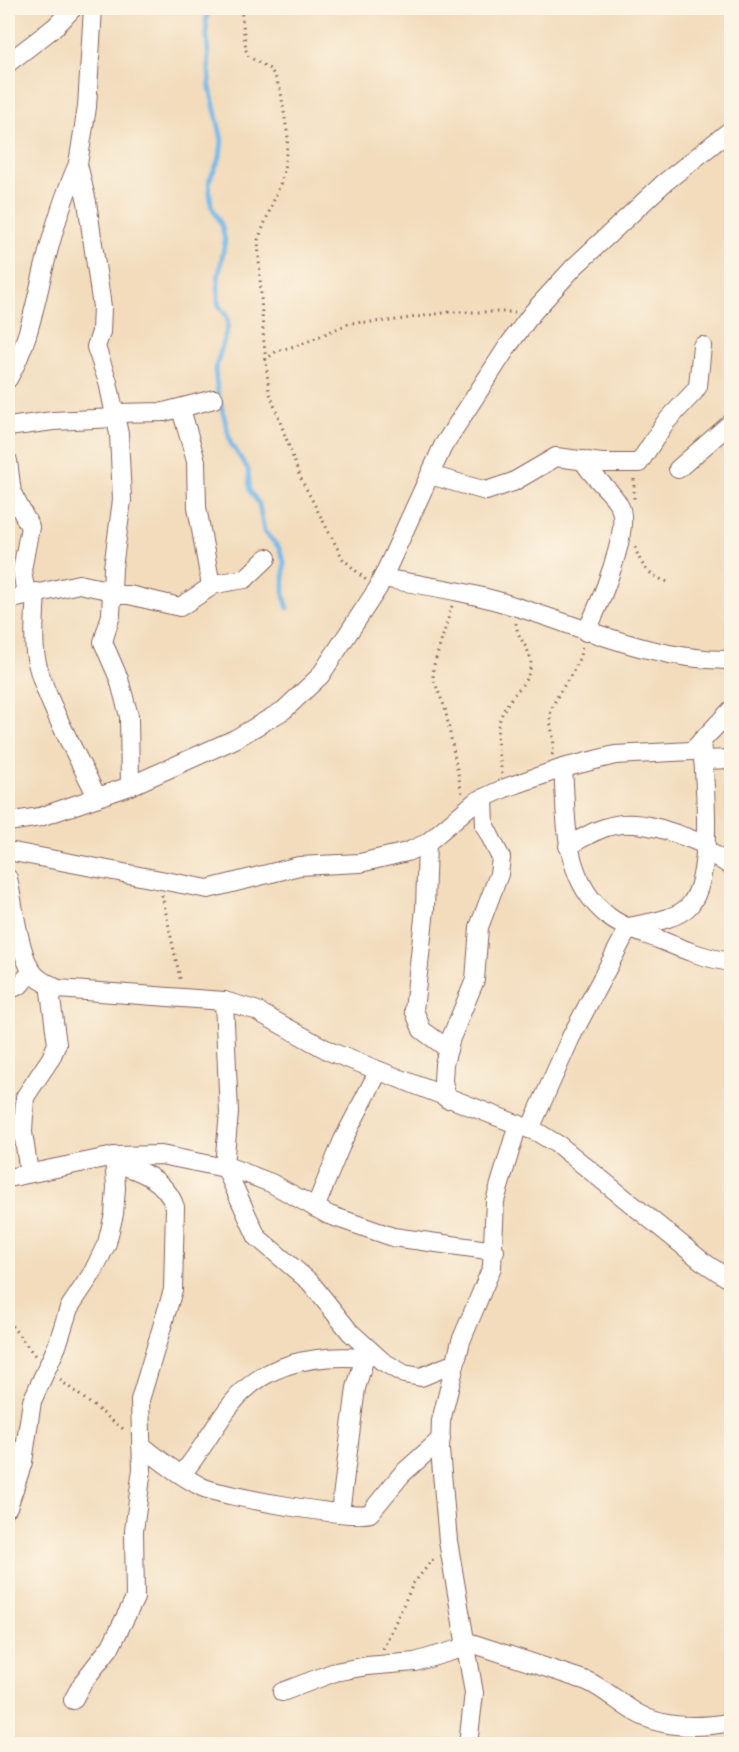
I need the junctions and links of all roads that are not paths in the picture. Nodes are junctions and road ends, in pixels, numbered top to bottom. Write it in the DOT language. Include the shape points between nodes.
graph roads {
  1 [pos="73,8"];
  2 [pos="93,8"];
  3 [pos="8,63"];
  4 [pos="732,129"];
  5 [pos="78,164"];
  6 [pos="702,346"];
  7 [pos="8,379"];
  8 [pos="214,399"];
  9 [pos="181,409"];
  10 [pos="115,416"];
  11 [pos="732,422"];
  12 [pos="8,427"];
  13 [pos="583,460"];
  14 [pos="8,461"];
  15 [pos="678,469"];
  16 [pos="430,475"];
  17 [pos="267,558"];
  18 [pos="380,583"];
  19 [pos="211,586"];
  20 [pos="112,593"];
  21 [pos="31,594"];
  22 [pos="8,600"];
  23 [pos="586,632"];
  24 [pos="732,660"];
  25 [pos="732,709"];
  26 [pos="702,740"];
  27 [pos="732,759"];
  28 [pos="703,760"];
  29 [pos="563,768"];
  30 [pos="130,786"];
  31 [pos="97,797"];
  32 [pos="484,798"];
  33 [pos="8,822"];
  34 [pos="427,843"];
  35 [pos="568,846"];
  36 [pos="705,847"];
  37 [pos="8,851"];
  38 [pos="732,867"];
  39 [pos="8,878"];
  40 [pos="629,927"];
  41 [pos="732,962"];
  42 [pos="32,971"];
  43 [pos="49,984"];
  44 [pos="8,990"];
  45 [pos="224,1001"];
  46 [pos="448,1049"];
  47 [pos="378,1072"];
  48 [pos="447,1099"];
  49 [pos="524,1126"];
  50 [pos="114,1159"];
  51 [pos="225,1166"];
  52 [pos="29,1173"];
  53 [pos="8,1178"];
  54 [pos="315,1208"];
  55 [pos="495,1251"];
  56 [pos="732,1281"];
  57 [pos="366,1354"];
  58 [pos="455,1363"];
  59 [pos="441,1439"];
  60 [pos="140,1442"];
  61 [pos="182,1474"];
  62 [pos="8,1507"];
  63 [pos="340,1513"];
  64 [pos="465,1644"];
  65 [pos="282,1692"];
  66 [pos="73,1700"];
  67 [pos="732,1722"];
  68 [pos="468,1744"];
  1 -- 3 [label="street"];
  2 -- 5 [label="street" via="87,106"];
  4 -- 16 [label="street" via="664,183 574,267 533,312 479,388"];
  5 -- 7 [label="street" via="51,243 31,322"];
  5 -- 10 [label="street" via="102,307 96,347"];
  6 -- 13 [label="street" via="698,386 674,412 643,458 634,465"];
  8 -- 9 [label="street"];
  9 -- 10 [label="street"];
  9 -- 19 [label="street" via="196,461 197,507"];
  10 -- 12 [label="street"];
  10 -- 20 [label="street" via="122,489"];
  11 -- 15 [label="street"];
  13 -- 16 [label="street" via="556,457 513,482 486,491"];
  13 -- 23 [label="street" via="616,501 623,518 602,602"];
  14 -- 21 [label="street" via="15,502 30,527 22,570"];
  16 -- 18 [label="street"];
  17 -- 19 [label="street" via="245,579"];
  18 -- 23 [label="street" via="457,592 520,608"];
  18 -- 30 [label="street" via="320,676 284,710 235,739"];
  19 -- 20 [label="street" via="187,604 174,608"];
  20 -- 21 [label="street" via="79,584"];
  20 -- 30 [label="street" via="103,642 129,716"];
  21 -- 22 [label="street"];
  21 -- 31 [label="street" via="38,664"];
  23 -- 24 [label="street" via="686,659"];
  25 -- 26 [label="street"];
  26 -- 28 [label="street"];
  26 -- 29 [label="street" via="687,752 615,755"];
  27 -- 28 [label="street"];
  28 -- 36 [label="street"];
  29 -- 32 [label="street"];
  29 -- 35 [label="street"];
  30 -- 31 [label="street"];
  31 -- 33 [label="street" via="39,817"];
  32 -- 34 [label="street"];
  32 -- 46 [label="street" via="485,826 501,858 499,874 479,927 475,980"];
  34 -- 37 [label="street" via="407,852 360,862 299,866 208,889"];
  34 -- 46 [label="street" via="425,909 414,1010 422,1030"];
  35 -- 36 [label="street" via="618,824 649,827"];
  35 -- 40 [label="street" via="576,871 597,905 609,917"];
  36 -- 38 [label="street"];
  36 -- 40 [label="street" via="697,894 689,907 657,921"];
  39 -- 42 [label="street"];
  40 -- 41 [label="street" via="705,957"];
  40 -- 49 [label="street"];
  42 -- 43 [label="street"];
  42 -- 44 [label="street" via="20,985"];
  43 -- 45 [label="street" via="58,989"];
  43 -- 52 [label="street" via="57,1044 25,1097 23,1132"];
  45 -- 47 [label="street" via="255,1011 331,1053"];
  45 -- 51 [label="street" via="230,1103"];
  46 -- 48 [label="street" via="442,1081"];
  47 -- 48 [label="street"];
  47 -- 54 [label="street" via="343,1140"];
  48 -- 49 [label="street"];
  49 -- 55 [label="street" via="495,1201"];
  49 -- 56 [label="street" via="560,1146"];
  50 -- 51 [label="street" via="161,1155"];
  50 -- 52 [label="street"];
  50 -- 60 [label="street" via="145,1172 160,1184 175,1207 173,1290 142,1388"];
  50 -- 62 [label="street" via="114,1214 106,1243 93,1272 69,1308 32,1401 23,1462"];
  51 -- 54 [label="street" via="271,1183"];
  51 -- 57 [label="street" via="257,1237 310,1282"];
  52 -- 53 [label="street"];
  54 -- 55 [label="street" via="393,1237"];
  55 -- 58 [label="street"];
  57 -- 58 [label="street" via="404,1374 421,1377"];
  57 -- 61 [label="street" via="318,1358 263,1376 231,1404"];
  57 -- 63 [label="street" via="356,1388"];
  58 -- 59 [label="street" via="441,1421"];
  59 -- 63 [label="street" via="402,1474 370,1513"];
  59 -- 64 [label="street" via="448,1541"];
  60 -- 61 [label="street"];
  60 -- 66 [label="street" via="141,1482 134,1531 135,1598 111,1646"];
  61 -- 63 [label="street" via="203,1487 235,1497"];
  64 -- 65 [label="street" via="416,1662 335,1672"];
  64 -- 67 [label="street" via="587,1681 652,1720 693,1726"];
  64 -- 68 [label="street" via="474,1693"];
}
